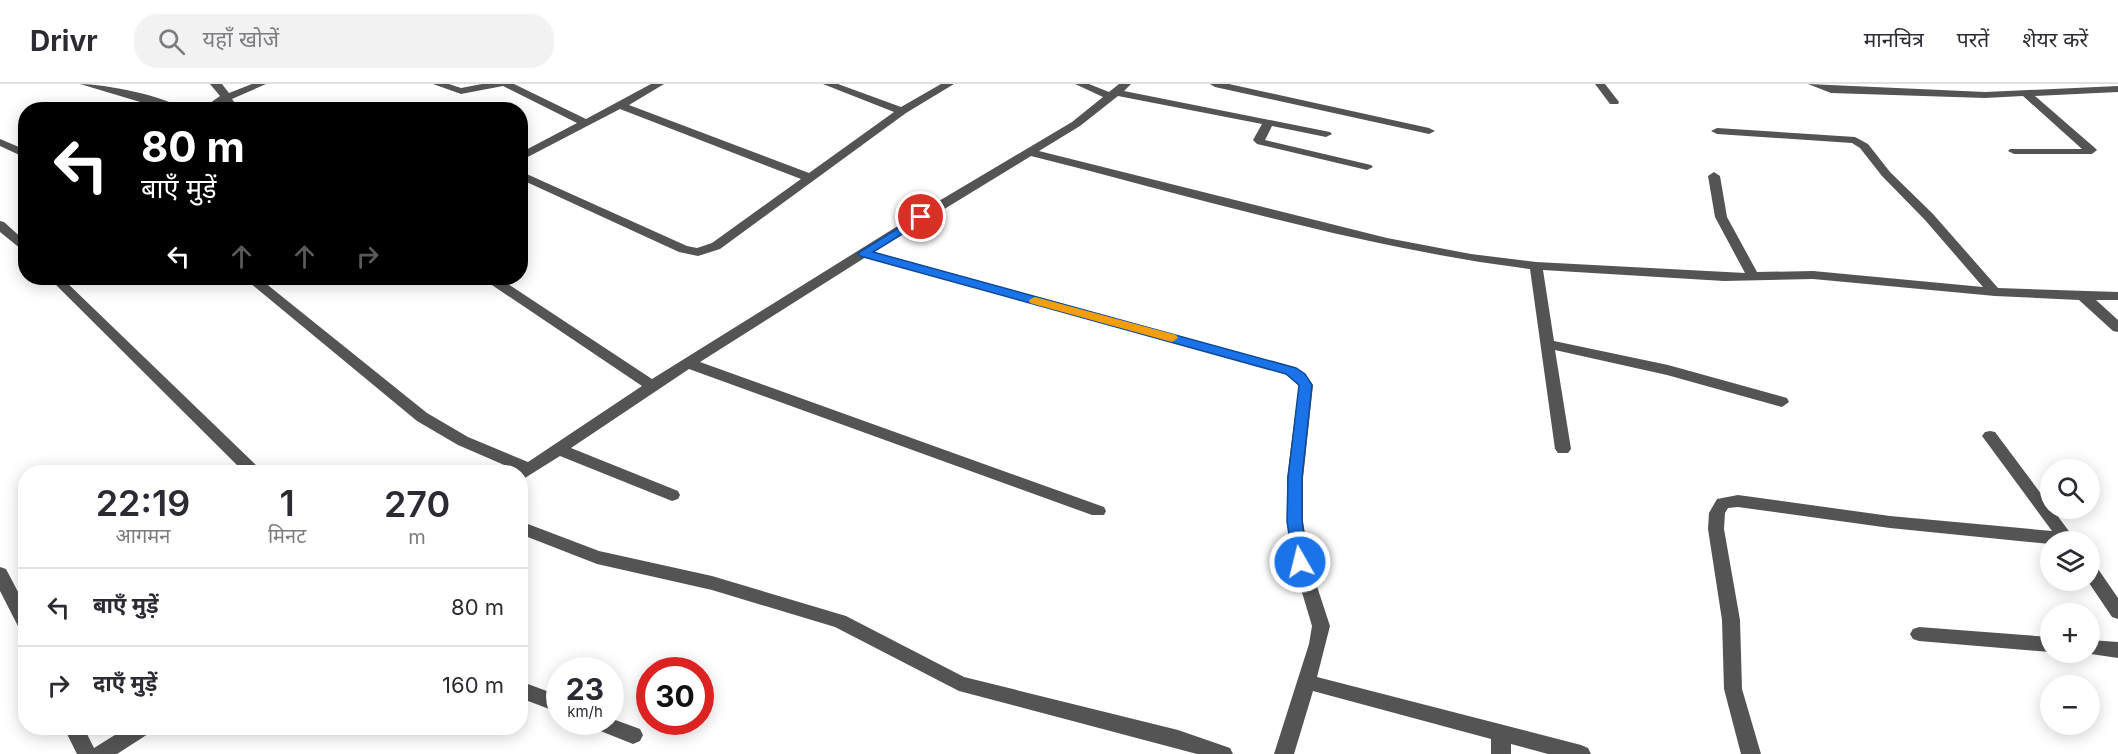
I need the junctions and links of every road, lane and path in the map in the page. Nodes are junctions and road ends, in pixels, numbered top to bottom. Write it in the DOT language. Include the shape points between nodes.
graph roads {
  1 [pos="85,84"];
  2 [pos="215,84"];
  3 [pos="261,84"];
  4 [pos="438,84"];
  5 [pos="500,84"];
  6 [pos="506,84"];
  7 [pos="659,84"];
  8 [pos="828,84"];
  9 [pos="949,84"];
  10 [pos="1080,84"];
  11 [pos="1215,84"];
  12 [pos="1600,84"];
  13 [pos="1813,84"];
  14 [pos="2118,89"];
  15 [pos="1117,91"];
  16 [pos="2025,93"];
  17 [pos="225,98"];
  18 [pos="157,102"];
  19 [pos="218,102"];
  20 [pos="227,102"];
  21 [pos="1614,102"];
  22 [pos="620,105"];
  23 [pos="902,111"];
  24 [pos="586,123"];
  25 [pos="1268,123"];
  26 [pos="1429,131"];
  27 [pos="1717,131"];
  28 [pos="1326,134"];
  29 [pos="0,142"];
  30 [pos="18,151"];
  31 [pos="2014,151"];
  32 [pos="1029,152"];
  33 [pos="528,154"];
  34 [pos="1367,167"];
  35 [pos="1714,176"];
  36 [pos="528,178"];
  37 [pos="810,178"];
  38 [pos="0,225"];
  39 [pos="18,242"];
  40 [pos="864,253"];
  41 [pos="1536,266"];
  42 [pos="1753,276"];
  43 [pos="62,285"];
  44 [pos="260,285"];
  45 [pos="501,285"];
  46 [pos="1995,292"];
  47 [pos="2083,296"];
  48 [pos="2118,296"];
  49 [pos="2118,328"];
  50 [pos="1549,344"];
  51 [pos="690,364"];
  52 [pos="652,386"];
  53 [pos="1782,402"];
  54 [pos="1990,436"];
  55 [pos="559,449"];
  56 [pos="1563,449"];
  57 [pos="246,465"];
  58 [pos="511,465"];
  59 [pos="528,470"];
  60 [pos="672,495"];
  61 [pos="1098,512"];
  62 [pos="528,530"];
  63 [pos="2061,531"];
  64 [pos="2040,537"];
  65 [pos="0,574"];
  66 [pos="2100,586"];
  67 [pos="18,609"];
  68 [pos="2118,612"];
  69 [pos="1919,634"];
  70 [pos="2040,644"];
  71 [pos="2100,649"];
  72 [pos="2118,650"];
  73 [pos="1307,681"];
  74 [pos="528,692"];
  75 [pos="546,699"];
  76 [pos="624,731"];
  77 [pos="1501,732"];
  78 [pos="78,735"];
  79 [pos="130,735"];
  80 [pos="633,735"];
  81 [pos="87,754"];
  82 [pos="101,754"];
  83 [pos="1223,754"];
  84 [pos="1284,754"];
  85 [pos="1502,754"];
  86 [pos="1581,754"];
  87 [pos="1751,754"];
  1 -- 18 [label="street"];
  2 -- 17 [label="street" via="223,90"];
  3 -- 17 [label="street"];
  4 -- 5 [label="street" via="461,91"];
  6 -- 24 [label="street"];
  7 -- 22 [label="street"];
  8 -- 23 [label="street"];
  9 -- 23 [label="street"];
  10 -- 15 [label="street"];
  11 -- 26 [label="street"];
  12 -- 21 [label="street"];
  13 -- 16 [label="street" via="1831,90"];
  14 -- 16 [label="street"];
  15 -- 25 [label="street"];
  15 -- 32 [label="street" via="1076,124"];
  16 -- 31 [label="street" via="2091,150"];
  17 -- 19 [label="street"];
  17 -- 20 [label="street"];
  22 -- 24 [label="street"];
  22 -- 37 [label="street"];
  23 -- 37 [label="street"];
  24 -- 33 [label="street"];
  25 -- 28 [label="street"];
  25 -- 34 [label="street" via="1261,142"];
  27 -- 46 [label="street" via="1855,140"];
  29 -- 30 [label="street"];
  32 -- 40 [label="street"];
  32 -- 41 [label="street" via="1426,251"];
  35 -- 42 [label="street" via="1720,217"];
  36 -- 37 [label="street" via="683,249 698,252 716,246"];
  38 -- 39 [label="street"];
  40 -- 51 [label="street"];
  40 -- 73 [label="street" via="1291,371 1300,377 1306,385 1295,478 1295,521 1300,562 1321,626"];
  41 -- 42 [label="street"];
  41 -- 50 [label="street"];
  42 -- 46 [label="street" via="1813,275"];
  43 -- 57 [label="street"];
  44 -- 58 [label="street" via="422,417"];
  45 -- 52 [label="street"];
  46 -- 47 [label="street"];
  47 -- 48 [label="street"];
  47 -- 49 [label="street"];
  50 -- 53 [label="street" via="1668,370"];
  50 -- 56 [label="street"];
  51 -- 52 [label="street"];
  51 -- 61 [label="street"];
  52 -- 55 [label="street"];
  54 -- 63 [label="street"];
  55 -- 59 [label="street"];
  55 -- 60 [label="street"];
  62 -- 83 [label="street" via="597,557 712,583 840,621 959,684"];
  64 -- 87 [label="street" via="1738,501 1723,503 1717,513 1716,529 1731,621 1733,689"];
  65 -- 67 [label="street"];
  66 -- 68 [label="street"];
  69 -- 70 [label="street"];
  71 -- 72 [label="street"];
  73 -- 77 [label="street"];
  73 -- 84 [label="street"];
  74 -- 75 [label="street"];
  76 -- 80 [label="street"];
  77 -- 85 [label="street"];
  77 -- 86 [label="street"];
  78 -- 81 [label="street"];
  79 -- 82 [label="street"];
}
